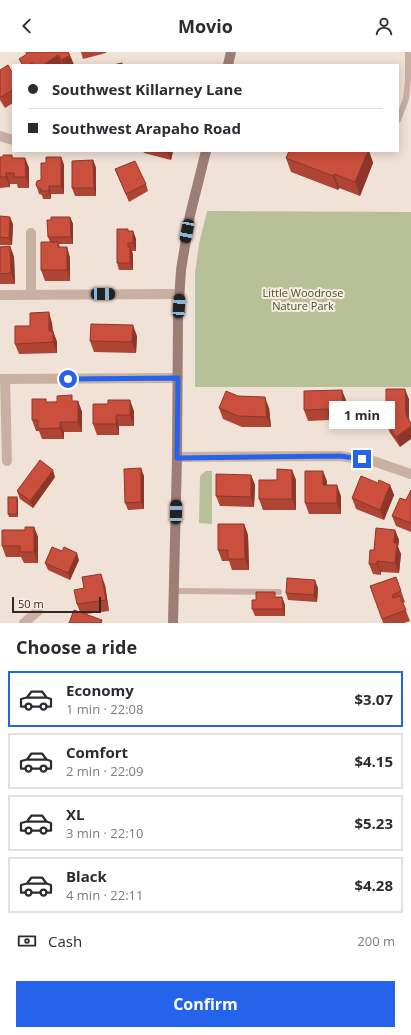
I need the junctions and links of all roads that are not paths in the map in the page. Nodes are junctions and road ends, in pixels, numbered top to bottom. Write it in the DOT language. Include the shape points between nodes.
graph roads {
  1 [pos="231,52"];
  2 [pos="408,52"];
  3 [pos="228,64"];
  4 [pos="399,117"];
  5 [pos="0,136"];
  6 [pos="12,140"];
  7 [pos="206,152"];
  8 [pos="32,232"];
  9 [pos="31,294"];
  10 [pos="179,294"];
  11 [pos="0,295"];
  12 [pos="178,378"];
  13 [pos="2,379"];
  14 [pos="177,458"];
  15 [pos="7,462"];
  16 [pos="411,474"];
  17 [pos="174,591"];
  18 [pos="279,592"];
  19 [pos="38,611"];
  20 [pos="24,623"];
  21 [pos="173,623"];
  1 -- 3 [label="main road"];
  2 -- 4 [label="lane" via="406,99"];
  5 -- 6 [label="street"];
  7 -- 10 [label="main road" via="184,246"];
  8 -- 9 [label="street"];
  9 -- 10 [label="street"];
  9 -- 11 [label="street"];
  10 -- 12 [label="main road"];
  12 -- 13 [label="street"];
  12 -- 14 [label="main road"];
  13 -- 15 [label="street"];
  14 -- 16 [label="street" via="340,456 373,461"];
  14 -- 17 [label="main road"];
  17 -- 18 [label="lane"];
  17 -- 21 [label="main road"];
  19 -- 20 [label="street"];
}
